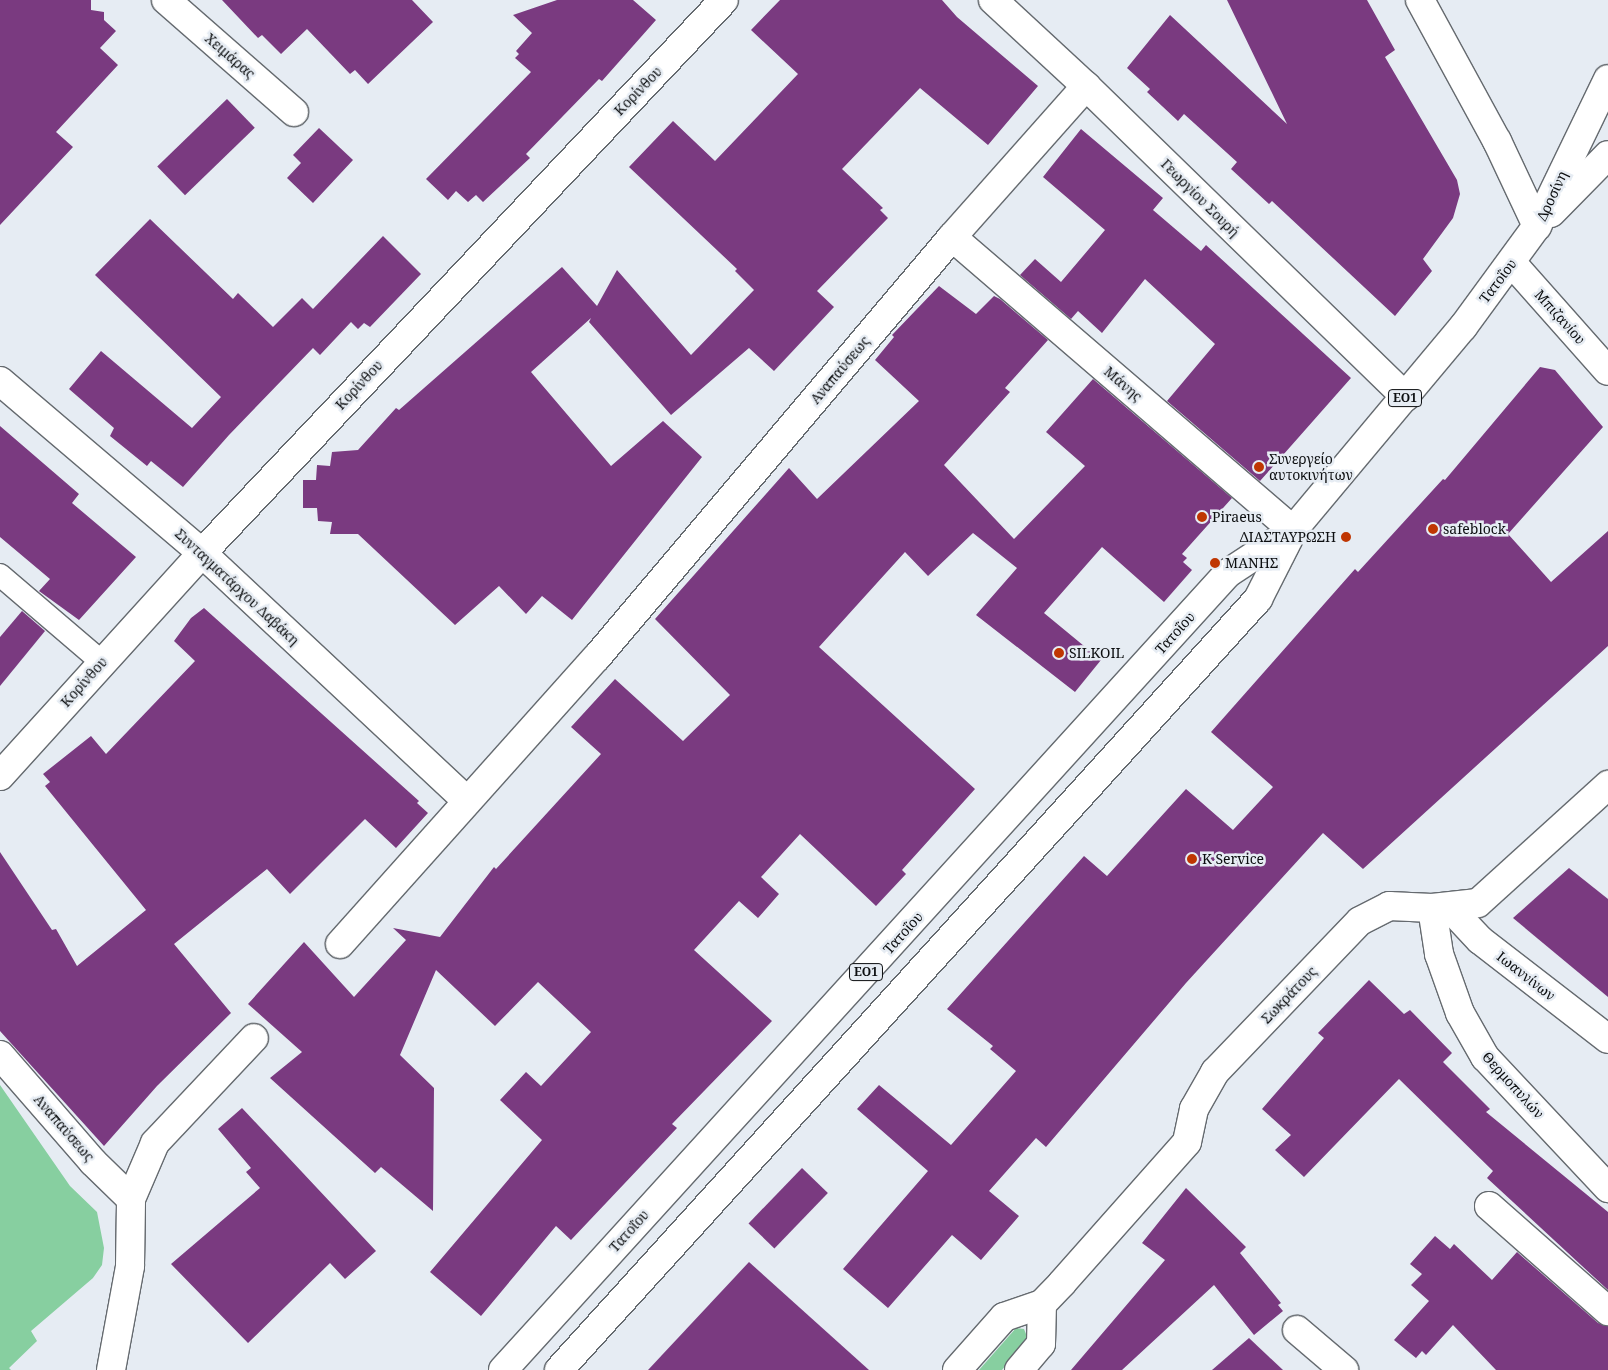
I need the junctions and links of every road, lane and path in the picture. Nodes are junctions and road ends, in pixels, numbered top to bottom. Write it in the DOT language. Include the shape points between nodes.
graph roads {
  1 [pos="166,0"];
  2 [pos="724,0"];
  3 [pos="993,0"];
  4 [pos="1420,0"];
  5 [pos="1608,79"];
  6 [pos="1086,86"];
  7 [pos="294,112"];
  8 [pos="1608,155"];
  9 [pos="1537,226"];
  10 [pos="952,238"];
  11 [pos="1512,263"];
  12 [pos="1608,371"];
  13 [pos="0,381"];
  14 [pos="1406,397"];
  15 [pos="1293,530"];
  16 [pos="202,553"];
  17 [pos="0,575"];
  18 [pos="102,662"];
  19 [pos="0,776"];
  20 [pos="1608,785"];
  21 [pos="466,800"];
  22 [pos="1440,908"];
  23 [pos="340,944"];
  24 [pos="254,1038"];
  25 [pos="1608,1039"];
  26 [pos="0,1055"];
  27 [pos="1608,1188"];
  28 [pos="131,1199"];
  29 [pos="1489,1206"];
  30 [pos="1042,1304"];
  31 [pos="1608,1311"];
  32 [pos="1297,1330"];
  33 [pos="111,1370"];
  34 [pos="503,1370"];
  35 [pos="559,1370"];
  36 [pos="957,1370"];
  37 [pos="1019,1370"];
  38 [pos="1344,1370"];
  1 -- 7 [label="street, Χειμάρας"];
  2 -- 16 [label="street, Κορίνθου"];
  3 -- 6 [label="street, Γεωργίου Σουρή"];
  4 -- 9 [label="street" via="1497,141"];
  5 -- 9 [label="street, Δροσίνη / ΕΟ1"];
  6 -- 10 [label="street, Αναπαύσεως"];
  6 -- 14 [label="street, Γεωργίου Σουρή"];
  8 -- 9 [label="street, Δροσίνη / ΕΟ1"];
  9 -- 11 [label="street, Τατοΐου / ΕΟ1"];
  10 -- 15 [label="street, Μάνης"];
  10 -- 21 [label="street, Αναπαύσεως" via="597,656"];
  11 -- 12 [label="street, Μπιζανίου"];
  11 -- 14 [label="street, Τατοΐου / ΕΟ1"];
  13 -- 16 [label="street, Συνταγματάρχου Δαβάκη"];
  14 -- 15 [label="street, Τατοΐου / ΕΟ1"];
  15 -- 34 [label="street, Τατοΐου / ΕΟ1" via="1228,573"];
  15 -- 35 [label="street, Τατοΐου / ΕΟ1" via="1258,599"];
  16 -- 18 [label="street, Κορίνθου"];
  16 -- 21 [label="street, Συνταγματάρχου Δαβάκη"];
  17 -- 18 [label="street"];
  18 -- 19 [label="street, Κορίνθου"];
  20 -- 22 [label="street, Σωκράτους" via="1478,903"];
  21 -- 23 [label="street, Αναπαύσεως"];
  22 -- 25 [label="street, Ιωαννίνων"];
  22 -- 27 [label="street, Θερμοπυλών" via="1439,954 1460,1013 1485,1056"];
  22 -- 30 [label="street, Σωκράτους" via="1389,906 1360,921 1215,1072 1194,1109 1187,1142"];
  24 -- 28 [label="street" via="155,1143"];
  26 -- 28 [label="street, Αναπαύσεως" via="93,1162"];
  28 -- 33 [label="street" via="130,1266"];
  29 -- 31 [label="street"];
  30 -- 36 [label="street, Σωκράτους" via="1004,1317"];
  30 -- 37 [label="street" via="1041,1344"];
  32 -- 38 [label="street"];
}
